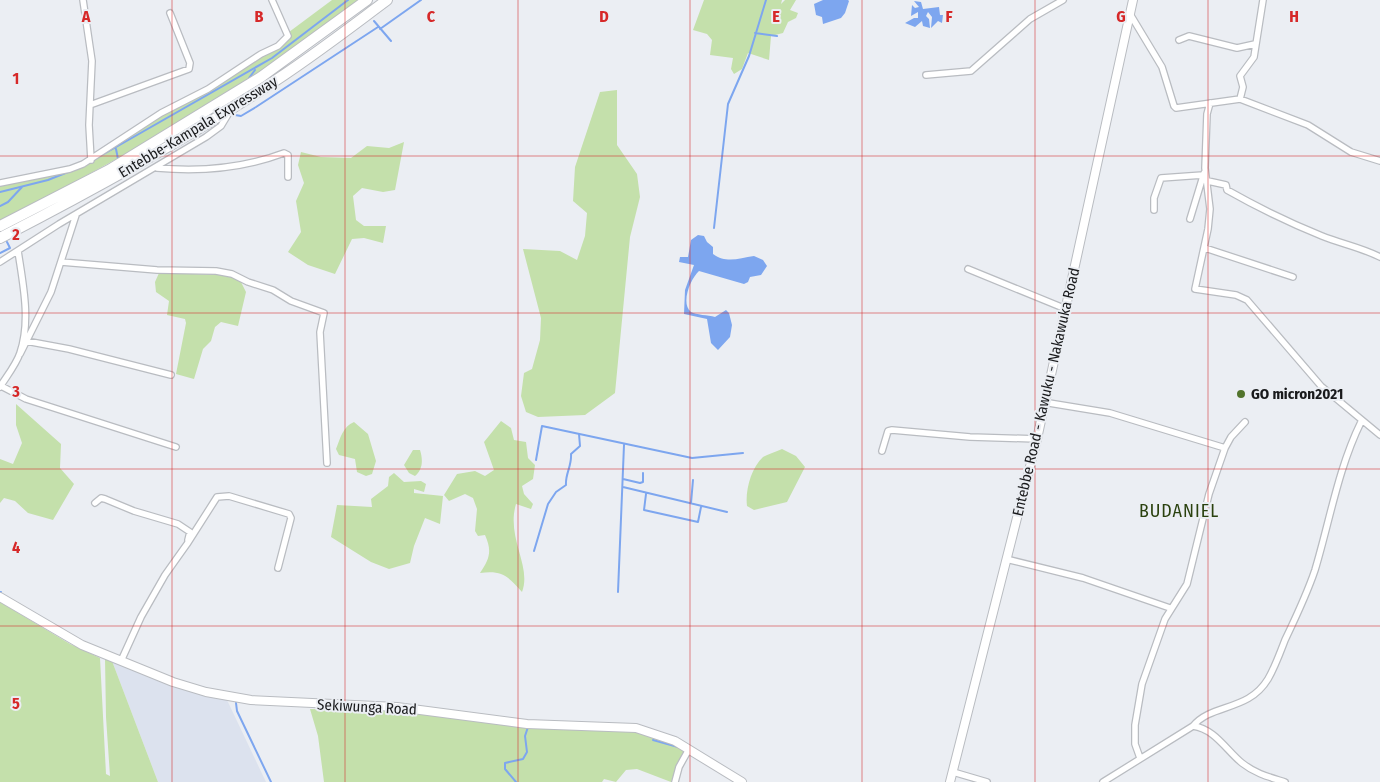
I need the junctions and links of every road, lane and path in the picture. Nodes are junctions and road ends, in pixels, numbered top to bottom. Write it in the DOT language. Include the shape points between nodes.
graph roads {
  1 [pos="83,0"];
  2 [pos="272,0"];
  3 [pos="367,0"];
  4 [pos="387,0"];
  5 [pos="1063,0"];
  6 [pos="1133,0"];
  7 [pos="1263,0"];
  8 [pos="170,13"];
  9 [pos="1130,14"];
  10 [pos="1179,40"];
  11 [pos="1255,44"];
  12 [pos="926,75"];
  13 [pos="1240,99"];
  14 [pos="1210,103"];
  15 [pos="90,105"];
  16 [pos="230,109"];
  17 [pos="91,160"];
  18 [pos="1380,160"];
  19 [pos="156,168"];
  20 [pos="1204,172"];
  21 [pos="288,177"];
  22 [pos="1208,180"];
  23 [pos="0,183"];
  24 [pos="1154,210"];
  25 [pos="76,215"];
  26 [pos="1190,219"];
  27 [pos="0,226"];
  28 [pos="0,238"];
  29 [pos="1205,248"];
  30 [pos="18,251"];
  31 [pos="1380,257"];
  32 [pos="0,262"];
  33 [pos="61,262"];
  34 [pos="968,269"];
  35 [pos="1293,277"];
  36 [pos="1066,309"];
  37 [pos="26,341"];
  38 [pos="20,354"];
  39 [pos="172,375"];
  40 [pos="0,387"];
  41 [pos="1044,402"];
  42 [pos="1245,422"];
  43 [pos="1361,422"];
  44 [pos="1380,435"];
  45 [pos="1037,439"];
  46 [pos="176,447"];
  47 [pos="1224,448"];
  48 [pos="882,451"];
  49 [pos="327,463"];
  50 [pos="95,503"];
  51 [pos="187,544"];
  52 [pos="1006,559"];
  53 [pos="278,568"];
  54 [pos="0,597"];
  55 [pos="1170,608"];
  56 [pos="121,661"];
  57 [pos="1193,726"];
  58 [pos="690,749"];
  59 [pos="1140,758"];
  60 [pos="953,772"];
  61 [pos="675,782"];
  62 [pos="742,782"];
  63 [pos="950,782"];
  64 [pos="987,782"];
  65 [pos="1103,782"];
  66 [pos="1285,782"];
  1 -- 15 [label="street" via="92,61"];
  2 -- 17 [label="street" via="288,36 283,43 161,113"];
  3 -- 27 [label="highway, Entebbe-Kampala Expressway" via="261,77 109,170"];
  4 -- 16 [label="highway, Entebbe-Kampala Expressway" via="284,75"];
  5 -- 12 [label="street" via="1030,19 971,71"];
  6 -- 9 [label="main road, Entebbe Road - Kawuku - Nakawuka Road"];
  7 -- 11 [label="street"];
  8 -- 15 [label="street" via="190,62 189,69"];
  9 -- 14 [label="street" via="1162,67 1174,106"];
  9 -- 36 [label="main road, Entebbe Road - Kawuku - Nakawuka Road"];
  10 -- 11 [label="street" via="1189,36 1237,48"];
  11 -- 13 [label="street" via="1254,57 1240,76 1243,87"];
  13 -- 14 [label="street"];
  13 -- 18 [label="street" via="1308,125 1351,152"];
  14 -- 20 [label="street"];
  15 -- 17 [label="street"];
  16 -- 19 [label="street" via="222,126"];
  16 -- 28 [label="highway, Entebbe-Kampala Expressway" via="98,187"];
  17 -- 23 [label="street" via="70,170"];
  19 -- 21 [label="street" via="197,171 240,166 277,158 284,153 288,155"];
  19 -- 25 [label="street"];
  20 -- 22 [label="street"];
  20 -- 24 [label="street" via="1161,178 1154,198"];
  20 -- 26 [label="street"];
  22 -- 29 [label="street" via="1210,209"];
  22 -- 31 [label="street" via="1226,185 1227,190 1294,225 1358,246"];
  25 -- 30 [label="street"];
  25 -- 33 [label="street"];
  29 -- 35 [label="street"];
  29 -- 43 [label="street" via="1196,289 1236,295 1247,300 1321,386"];
  30 -- 32 [label="street"];
  30 -- 38 [label="street" via="25,305"];
  33 -- 37 [label="street" via="51,292"];
  33 -- 49 [label="street" via="232,274 324,313 320,332"];
  34 -- 36 [label="street"];
  36 -- 41 [label="main road, Entebbe Road - Kawuku - Nakawuka Road"];
  37 -- 38 [label="street"];
  37 -- 39 [label="street"];
  38 -- 40 [label="street"];
  40 -- 46 [label="street" via="26,399"];
  41 -- 45 [label="main road, Entebbe Road - Kawuku - Nakawuka Road"];
  41 -- 47 [label="street" via="1110,413"];
  42 -- 47 [label="street"];
  43 -- 44 [label="street"];
  43 -- 57 [label="street" via="1338,483 1309,587 1268,679 1255,694 1237,705 1207,714"];
  45 -- 48 [label="street" via="892,430 888,431"];
  45 -- 52 [label="main road, Entebbe Road - Kawuku - Nakawuka Road"];
  47 -- 55 [label="street" via="1187,584"];
  50 -- 51 [label="street" via="105,499 178,524 190,532"];
  51 -- 53 [label="street" via="216,497 224,495 252,502 284,511 291,518"];
  51 -- 56 [label="street" via="141,617"];
  52 -- 55 [label="street" via="1083,578"];
  52 -- 60 [label="main road, Entebbe Road - Kawuku - Nakawuka Road"];
  54 -- 56 [label="main road, Sekiwunga Road" via="68,637"];
  55 -- 59 [label="street" via="1140,692 1135,744"];
  56 -- 58 [label="main road, Sekiwunga Road" via="173,682 219,695 397,707 527,724 636,728"];
  57 -- 59 [label="street"];
  57 -- 66 [label="street" via="1211,733 1259,774"];
  58 -- 61 [label="street"];
  58 -- 62 [label="main road, Sekiwunga Road"];
  59 -- 65 [label="street"];
  60 -- 63 [label="main road, Entebbe Road - Kawuku - Nakawuka Road"];
  60 -- 64 [label="street"];
}
